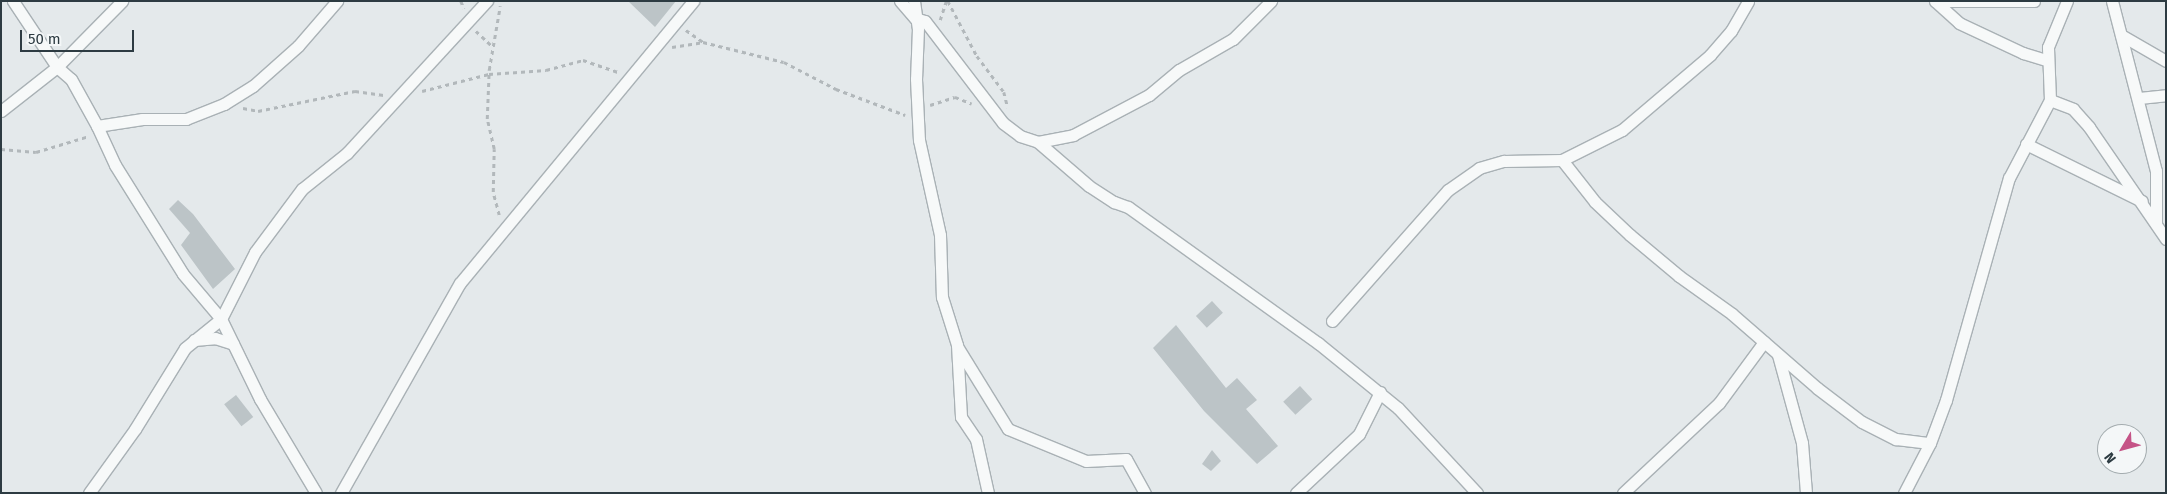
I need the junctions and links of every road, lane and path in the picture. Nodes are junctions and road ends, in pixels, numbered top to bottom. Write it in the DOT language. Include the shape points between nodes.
graph roads {
  1 [pos="13,1"];
  2 [pos="122,1"];
  3 [pos="337,1"];
  4 [pos="487,1"];
  5 [pos="500,1"];
  6 [pos="693,1"];
  7 [pos="900,1"];
  8 [pos="914,1"];
  9 [pos="948,1"];
  10 [pos="1271,1"];
  11 [pos="1748,1"];
  12 [pos="1935,1"];
  13 [pos="2034,1"];
  14 [pos="2067,1"];
  15 [pos="2112,1"];
  16 [pos="915,18"];
  17 [pos="675,22"];
  18 [pos="2121,35"];
  19 [pos="703,42"];
  20 [pos="652,50"];
  21 [pos="2046,60"];
  22 [pos="2166,61"];
  23 [pos="57,67"];
  24 [pos="2166,95"];
  25 [pos="2139,98"];
  26 [pos="2050,100"];
  27 [pos="980,108"];
  28 [pos="1,112"];
  29 [pos="918,120"];
  30 [pos="98,129"];
  31 [pos="1015,133"];
  32 [pos="1038,142"];
  33 [pos="2026,144"];
  34 [pos="1,149"];
  35 [pos="1562,160"];
  36 [pos="2142,201"];
  37 [pos="2156,223"];
  38 [pos="503,231"];
  39 [pos="2166,239"];
  40 [pos="221,319"];
  41 [pos="1332,321"];
  42 [pos="192,340"];
  43 [pos="1764,342"];
  44 [pos="233,344"];
  45 [pos="956,345"];
  46 [pos="1778,354"];
  47 [pos="1380,392"];
  48 [pos="1930,443"];
  49 [pos="89,493"];
  50 [pos="316,493"];
  51 [pos="341,493"];
  52 [pos="988,493"];
  53 [pos="1145,493"];
  54 [pos="1296,493"];
  55 [pos="1477,493"];
  56 [pos="1623,493"];
  57 [pos="1806,493"];
  58 [pos="1904,493"];
  1 -- 23 [label="street"];
  2 -- 23 [label="street"];
  3 -- 30 [label="street" via="298,46 253,86 224,104 186,119 142,119"];
  4 -- 40 [label="street" via="347,153 302,188 255,252"];
  5 -- 38 [label="path" via="489,70 487,119 494,149 492,192"];
  6 -- 17 [label="street"];
  7 -- 16 [label="street"];
  8 -- 16 [label="street"];
  9 -- 31 [label="path" via="977,56 1004,92"];
  10 -- 32 [label="street" via="1233,39 1179,70 1149,94 1085,130"];
  11 -- 35 [label="street" via="1723,41 1687,76 1622,130"];
  12 -- 13 [label="street"];
  12 -- 21 [label="street" via="1959,23 2023,53"];
  14 -- 21 [label="street"];
  15 -- 18 [label="street"];
  16 -- 29 [label="street" via="918,28"];
  16 -- 31 [label="street" via="925,21 1003,123"];
  17 -- 19 [label="path"];
  17 -- 20 [label="street"];
  18 -- 22 [label="street"];
  18 -- 25 [label="street"];
  19 -- 20 [label="path"];
  19 -- 29 [label="path" via="784,62 836,89"];
  20 -- 38 [label="street"];
  21 -- 26 [label="street"];
  23 -- 28 [label="street"];
  23 -- 30 [label="street" via="71,79"];
  24 -- 25 [label="street"];
  25 -- 37 [label="street" via="2156,171"];
  26 -- 33 [label="street"];
  26 -- 36 [label="street" via="2073,109"];
  27 -- 29 [label="path" via="956,97 929,105"];
  29 -- 45 [label="street" via="924,165 942,243 942,297"];
  30 -- 34 [label="path" via="36,152"];
  30 -- 40 [label="street" via="115,165 183,274"];
  31 -- 32 [label="street"];
  32 -- 47 [label="street" via="1088,186 1114,202 1128,206 1318,343"];
  33 -- 36 [label="street"];
  33 -- 48 [label="street" via="2009,178 1962,350"];
  35 -- 41 [label="street" via="1504,161 1480,168 1448,190"];
  35 -- 43 [label="street" via="1595,202 1630,235"];
  36 -- 37 [label="street"];
  37 -- 39 [label="street"];
  38 -- 51 [label="street" via="460,283"];
  40 -- 42 [label="street"];
  40 -- 44 [label="street"];
  42 -- 44 [label="street" via="216,338"];
  42 -- 49 [label="street"];
  43 -- 46 [label="street"];
  43 -- 56 [label="street" via="1719,403"];
  44 -- 50 [label="street" via="260,399"];
  45 -- 52 [label="street" via="961,416 976,439"];
  45 -- 53 [label="street" via="1008,429 1086,461 1126,459"];
  46 -- 48 [label="street" via="1862,422 1896,439"];
  46 -- 57 [label="street" via="1802,443"];
  47 -- 54 [label="street" via="1359,434"];
  47 -- 55 [label="street"];
  48 -- 58 [label="street"];
}
